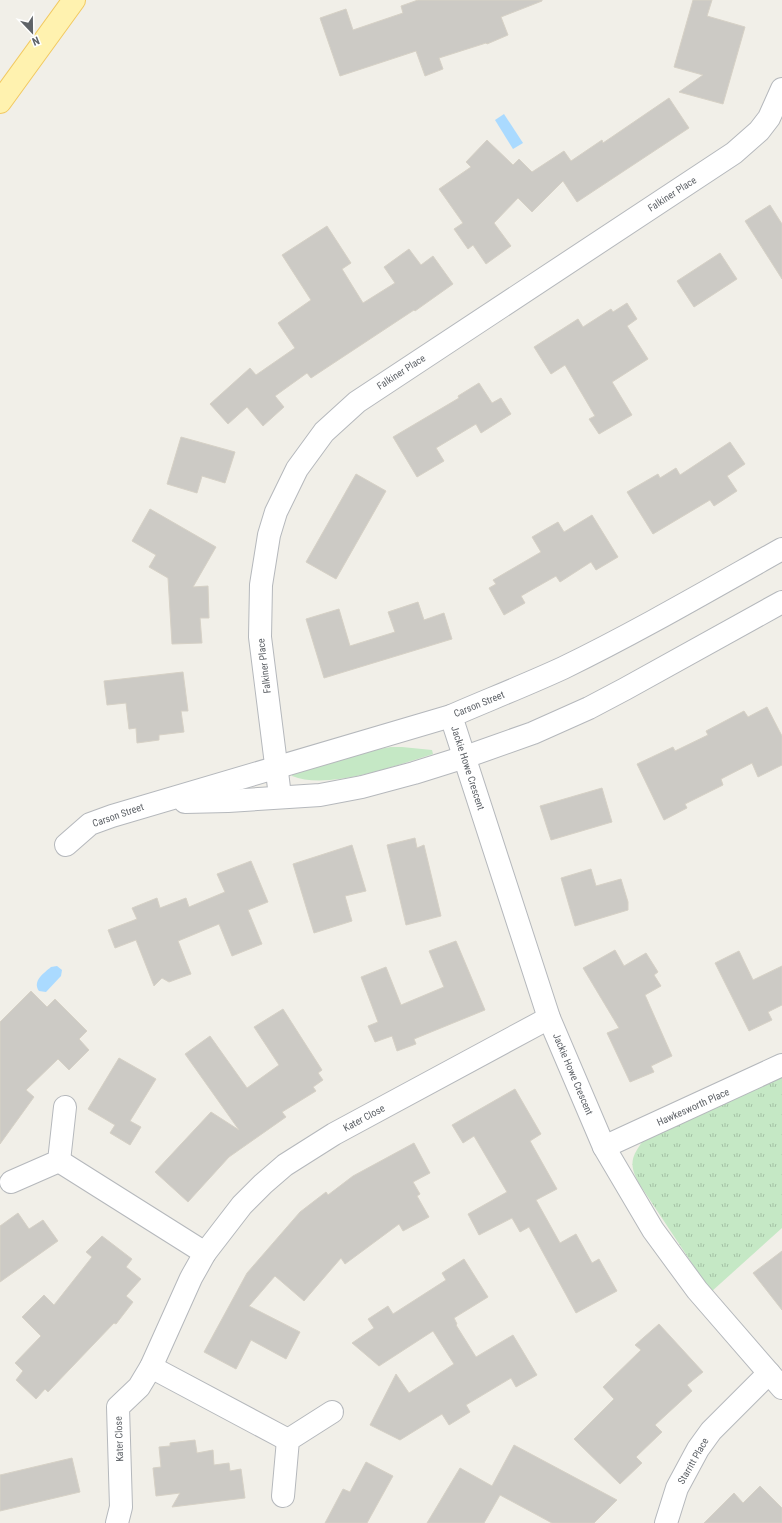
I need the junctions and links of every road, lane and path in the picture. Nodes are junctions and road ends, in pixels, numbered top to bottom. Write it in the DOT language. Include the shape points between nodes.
graph roads {
  1 [pos="74,0"];
  2 [pos="782,89"];
  3 [pos="0,102"];
  4 [pos="782,549"];
  5 [pos="782,602"];
  6 [pos="451,716"];
  7 [pos="465,757"];
  8 [pos="276,768"];
  9 [pos="280,796"];
  10 [pos="154,803"];
  11 [pos="66,845"];
  12 [pos="549,1018"];
  13 [pos="782,1065"];
  14 [pos="65,1106"];
  15 [pos="604,1147"];
  16 [pos="59,1161"];
  17 [pos="11,1182"];
  18 [pos="205,1253"];
  19 [pos="151,1367"];
  20 [pos="776,1381"];
  21 [pos="332,1412"];
  22 [pos="288,1440"];
  23 [pos="283,1496"];
  24 [pos="117,1523"];
  25 [pos="666,1523"];
  1 -- 3 [label="main road"];
  2 -- 8 [label="street, Falkiner Place" via="769,118 759,131 734,153 356,402 324,432 297,469 276,512 269,535 261,585 260,637"];
  4 -- 6 [label="street, Carson Street" via="563,668"];
  5 -- 7 [label="street, Carson Street" via="589,708 533,733"];
  6 -- 7 [label="street, Jackie Howe Crescent"];
  6 -- 8 [label="street, Carson Street"];
  7 -- 9 [label="street, Carson Street" via="414,774 362,787 320,795"];
  7 -- 12 [label="street, Jackie Howe Crescent"];
  8 -- 9 [label="street, Falkiner Place"];
  8 -- 10 [label="street, Carson Street"];
  9 -- 10 [label="street, Carson Street" via="228,801"];
  10 -- 11 [label="street, Carson Street" via="90,824"];
  12 -- 15 [label="street, Jackie Howe Crescent"];
  12 -- 18 [label="street, Kater Close" via="334,1134 285,1165 242,1205"];
  13 -- 15 [label="street, Hawkesworth Place"];
  14 -- 16 [label="street"];
  15 -- 20 [label="street, Jackie Howe Crescent" via="653,1230 697,1290"];
  16 -- 17 [label="street"];
  16 -- 18 [label="street"];
  18 -- 19 [label="street, Kater Close"];
  19 -- 22 [label="street"];
  19 -- 24 [label="street, Kater Close" via="139,1387 118,1407 121,1507"];
  20 -- 25 [label="street, Starritt Place" via="711,1431 677,1488"];
  21 -- 22 [label="street"];
  22 -- 23 [label="street"];
}
